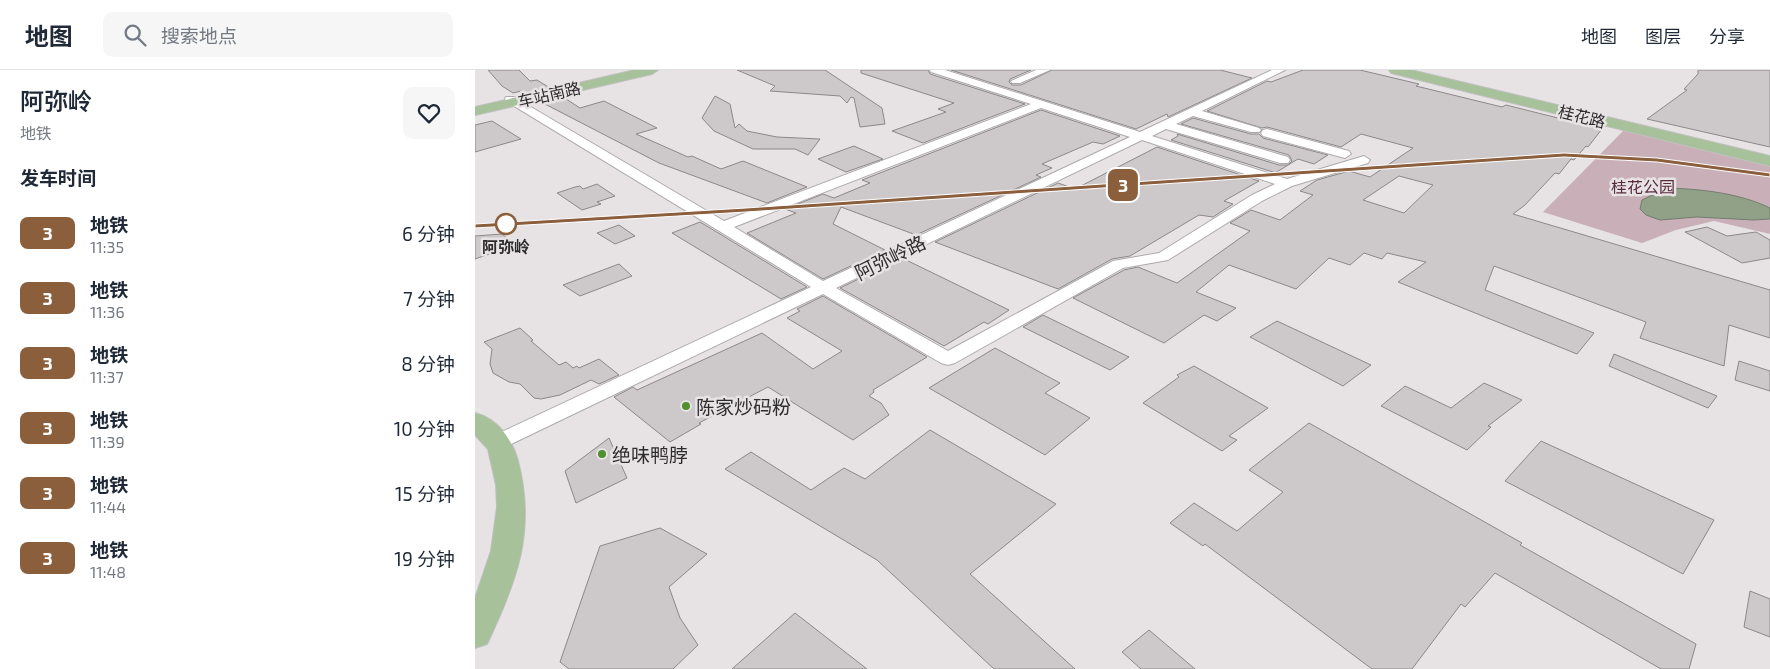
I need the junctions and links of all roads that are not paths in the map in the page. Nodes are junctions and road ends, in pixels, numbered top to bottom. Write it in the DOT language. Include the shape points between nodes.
graph roads {
  1 [pos="637,70"];
  2 [pos="652,70"];
  3 [pos="935,70"];
  4 [pos="1045,70"];
  5 [pos="1280,70"];
  6 [pos="1395,70"];
  7 [pos="1414,70"];
  8 [pos="1017,80"];
  9 [pos="512,100"];
  10 [pos="1041,104"];
  11 [pos="475,107"];
  12 [pos="475,111"];
  13 [pos="1192,112"];
  14 [pos="1166,125"];
  15 [pos="1261,131"];
  16 [pos="1142,136"];
  17 [pos="1345,154"];
  18 [pos="1770,156"];
  19 [pos="1285,160"];
  20 [pos="1364,160"];
  21 [pos="1770,161"];
  22 [pos="1301,164"];
  23 [pos="1324,171"];
  24 [pos="1287,182"];
  25 [pos="722,227"];
  26 [pos="824,288"];
  27 [pos="475,421"];
  28 [pos="498,442"];
  29 [pos="475,634"];
  1 -- 9 [label="main road, 车站南路"];
  2 -- 9 [label="main road, 车站南路"];
  3 -- 10 [label="street"];
  4 -- 8 [label="street"];
  5 -- 13 [label="street, 阿弥岭路"];
  6 -- 21 [label="main road, 桂花路"];
  7 -- 18 [label="main road, 桂花路"];
  9 -- 11 [label="main road, 车站南路"];
  9 -- 12 [label="main road, 车站南路"];
  9 -- 25 [label="street"];
  10 -- 16 [label="street"];
  10 -- 25 [label="street"];
  13 -- 14 [label="street, 阿弥岭路"];
  13 -- 15 [label="street"];
  14 -- 16 [label="street, 阿弥岭路"];
  14 -- 19 [label="street"];
  15 -- 17 [label="street"];
  16 -- 24 [label="street"];
  16 -- 26 [label="street, 阿弥岭路"];
  20 -- 23 [label="street"];
  22 -- 23 [label="street"];
  23 -- 24 [label="street"];
  24 -- 26 [label="street" via="1163,257 1119,264 948,359"];
  25 -- 26 [label="street"];
  26 -- 28 [label="street, 阿弥岭路"];
  27 -- 28 [label="main road"];
  28 -- 29 [label="main road" via="511,479 511,528 495,590"];
}
